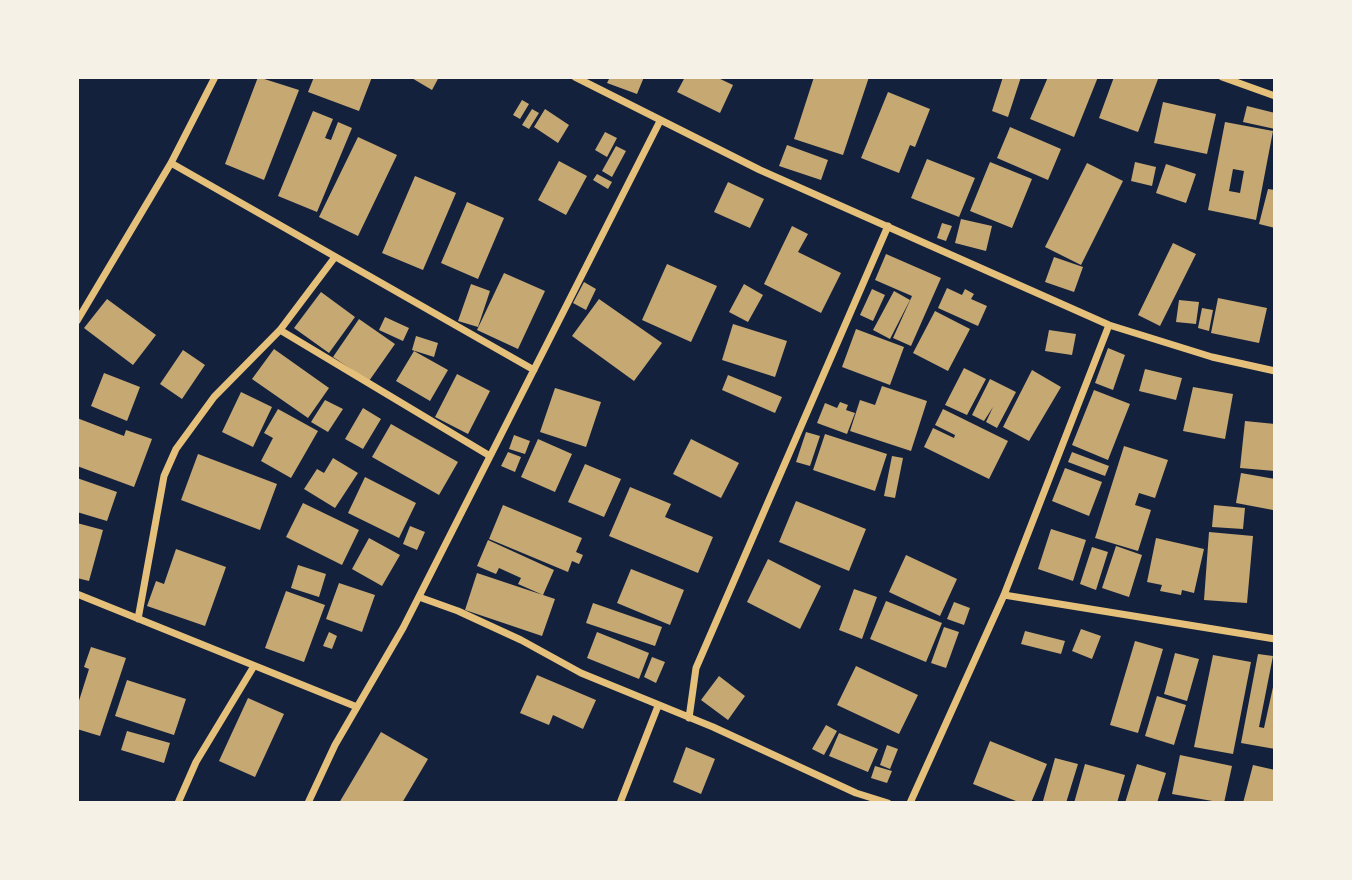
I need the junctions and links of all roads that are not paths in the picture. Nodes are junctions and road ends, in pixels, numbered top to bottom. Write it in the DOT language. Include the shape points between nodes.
graph roads {
  1 [pos="215,77"];
  2 [pos="575,77"];
  3 [pos="1222,77"];
  4 [pos="1275,96"];
  5 [pos="660,121"];
  6 [pos="172,163"];
  7 [pos="888,226"];
  8 [pos="335,257"];
  9 [pos="77,320"];
  10 [pos="1109,324"];
  11 [pos="280,330"];
  12 [pos="534,370"];
  13 [pos="1275,371"];
  14 [pos="491,456"];
  15 [pos="77,594"];
  16 [pos="1004,595"];
  17 [pos="419,597"];
  18 [pos="138,619"];
  19 [pos="1275,639"];
  20 [pos="254,666"];
  21 [pos="658,706"];
  22 [pos="357,707"];
  23 [pos="689,718"];
  24 [pos="856,793"];
  25 [pos="178,803"];
  26 [pos="308,803"];
  27 [pos="620,803"];
  28 [pos="853,803"];
  29 [pos="888,803"];
  30 [pos="910,803"];
  1 -- 6 [label="street"];
  2 -- 5 [label="street"];
  3 -- 4 [label="street"];
  5 -- 7 [label="street"];
  5 -- 12 [label="street"];
  6 -- 8 [label="street"];
  6 -- 9 [label="street"];
  7 -- 10 [label="street"];
  7 -- 23 [label="street" via="696,668"];
  8 -- 11 [label="street"];
  8 -- 12 [label="street"];
  10 -- 13 [label="street" via="1212,357"];
  10 -- 16 [label="street"];
  11 -- 14 [label="street"];
  11 -- 18 [label="street" via="214,397 176,449 164,476"];
  12 -- 14 [label="street"];
  14 -- 17 [label="street"];
  15 -- 18 [label="street"];
  16 -- 19 [label="street"];
  16 -- 30 [label="street"];
  17 -- 21 [label="street" via="511,635 581,673"];
  17 -- 22 [label="street"];
  18 -- 20 [label="street"];
  20 -- 22 [label="street"];
  20 -- 25 [label="street" via="196,762"];
  21 -- 23 [label="street"];
  21 -- 27 [label="street"];
  22 -- 26 [label="street"];
  23 -- 24 [label="street"];
  24 -- 28 [label="street"];
  24 -- 29 [label="street"];
}
